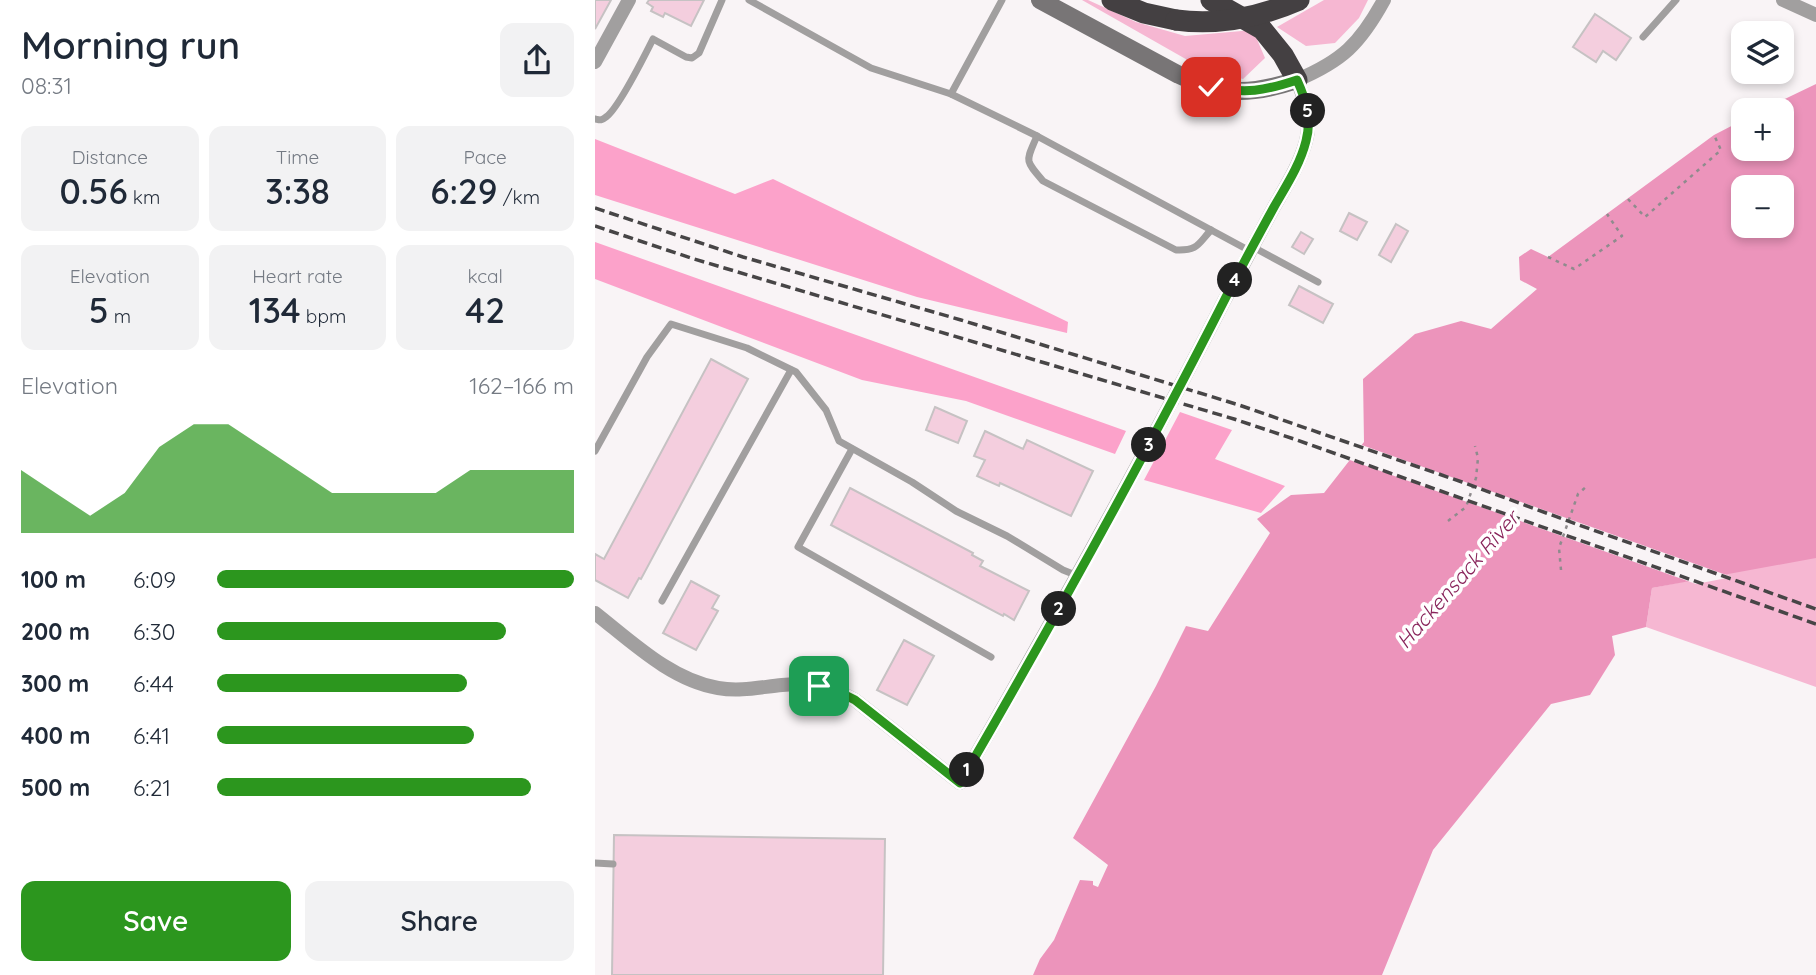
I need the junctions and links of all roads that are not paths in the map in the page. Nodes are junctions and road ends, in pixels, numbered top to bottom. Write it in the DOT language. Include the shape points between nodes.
graph roads {
  1 [pos="629,0"];
  2 [pos="722,0"];
  3 [pos="749,0"];
  4 [pos="1002,0"];
  5 [pos="1040,0"];
  6 [pos="1112,0"];
  7 [pos="1211,0"];
  8 [pos="1299,0"];
  9 [pos="1384,0"];
  10 [pos="1676,0"];
  11 [pos="1783,0"];
  12 [pos="1816,15"];
  13 [pos="1643,37"];
  14 [pos="595,62"];
  15 [pos="1297,80"];
  16 [pos="951,94"];
  17 [pos="595,119"];
  18 [pos="1037,135"];
  19 [pos="1211,230"];
  20 [pos="1251,249"];
  21 [pos="1318,282"];
  22 [pos="791,370"];
  23 [pos="852,449"];
  24 [pos="595,451"];
  25 [pos="1078,576"];
  26 [pos="662,601"];
  27 [pos="595,613"];
  28 [pos="991,657"];
  29 [pos="595,863"];
  30 [pos="613,864"];
  1 -- 14 [label="street"];
  2 -- 17 [label="lane" via="698,53 686,57 653,39 608,117"];
  3 -- 16 [label="lane" via="871,68"];
  4 -- 16 [label="lane"];
  5 -- 15 [label="street" via="1200,84 1251,92"];
  6 -- 8 [label="highway, bridge" via="1144,13 1208,23 1241,19"];
  7 -- 15 [label="highway" via="1262,29"];
  9 -- 15 [label="street" via="1363,36 1348,50"];
  10 -- 13 [label="lane"];
  11 -- 12 [label="street"];
  15 -- 20 [label="street" via="1307,107 1305,144"];
  16 -- 18 [label="lane"];
  18 -- 19 [label="lane"];
  18 -- 19 [label="lane" via="1028,159 1043,181 1176,250 1194,248"];
  19 -- 20 [label="lane"];
  20 -- 21 [label="lane"];
  20 -- 25 [label="street"];
  22 -- 23 [label="lane" via="826,410 839,441"];
  22 -- 24 [label="lane" via="747,348 671,324 647,357"];
  22 -- 26 [label="lane"];
  23 -- 25 [label="lane" via="955,511"];
  23 -- 28 [label="lane" via="798,547"];
  25 -- 27 [label="street" via="960,783 855,700 837,691 797,684 738,690 709,686 660,662"];
  29 -- 30 [label="lane"];
}
